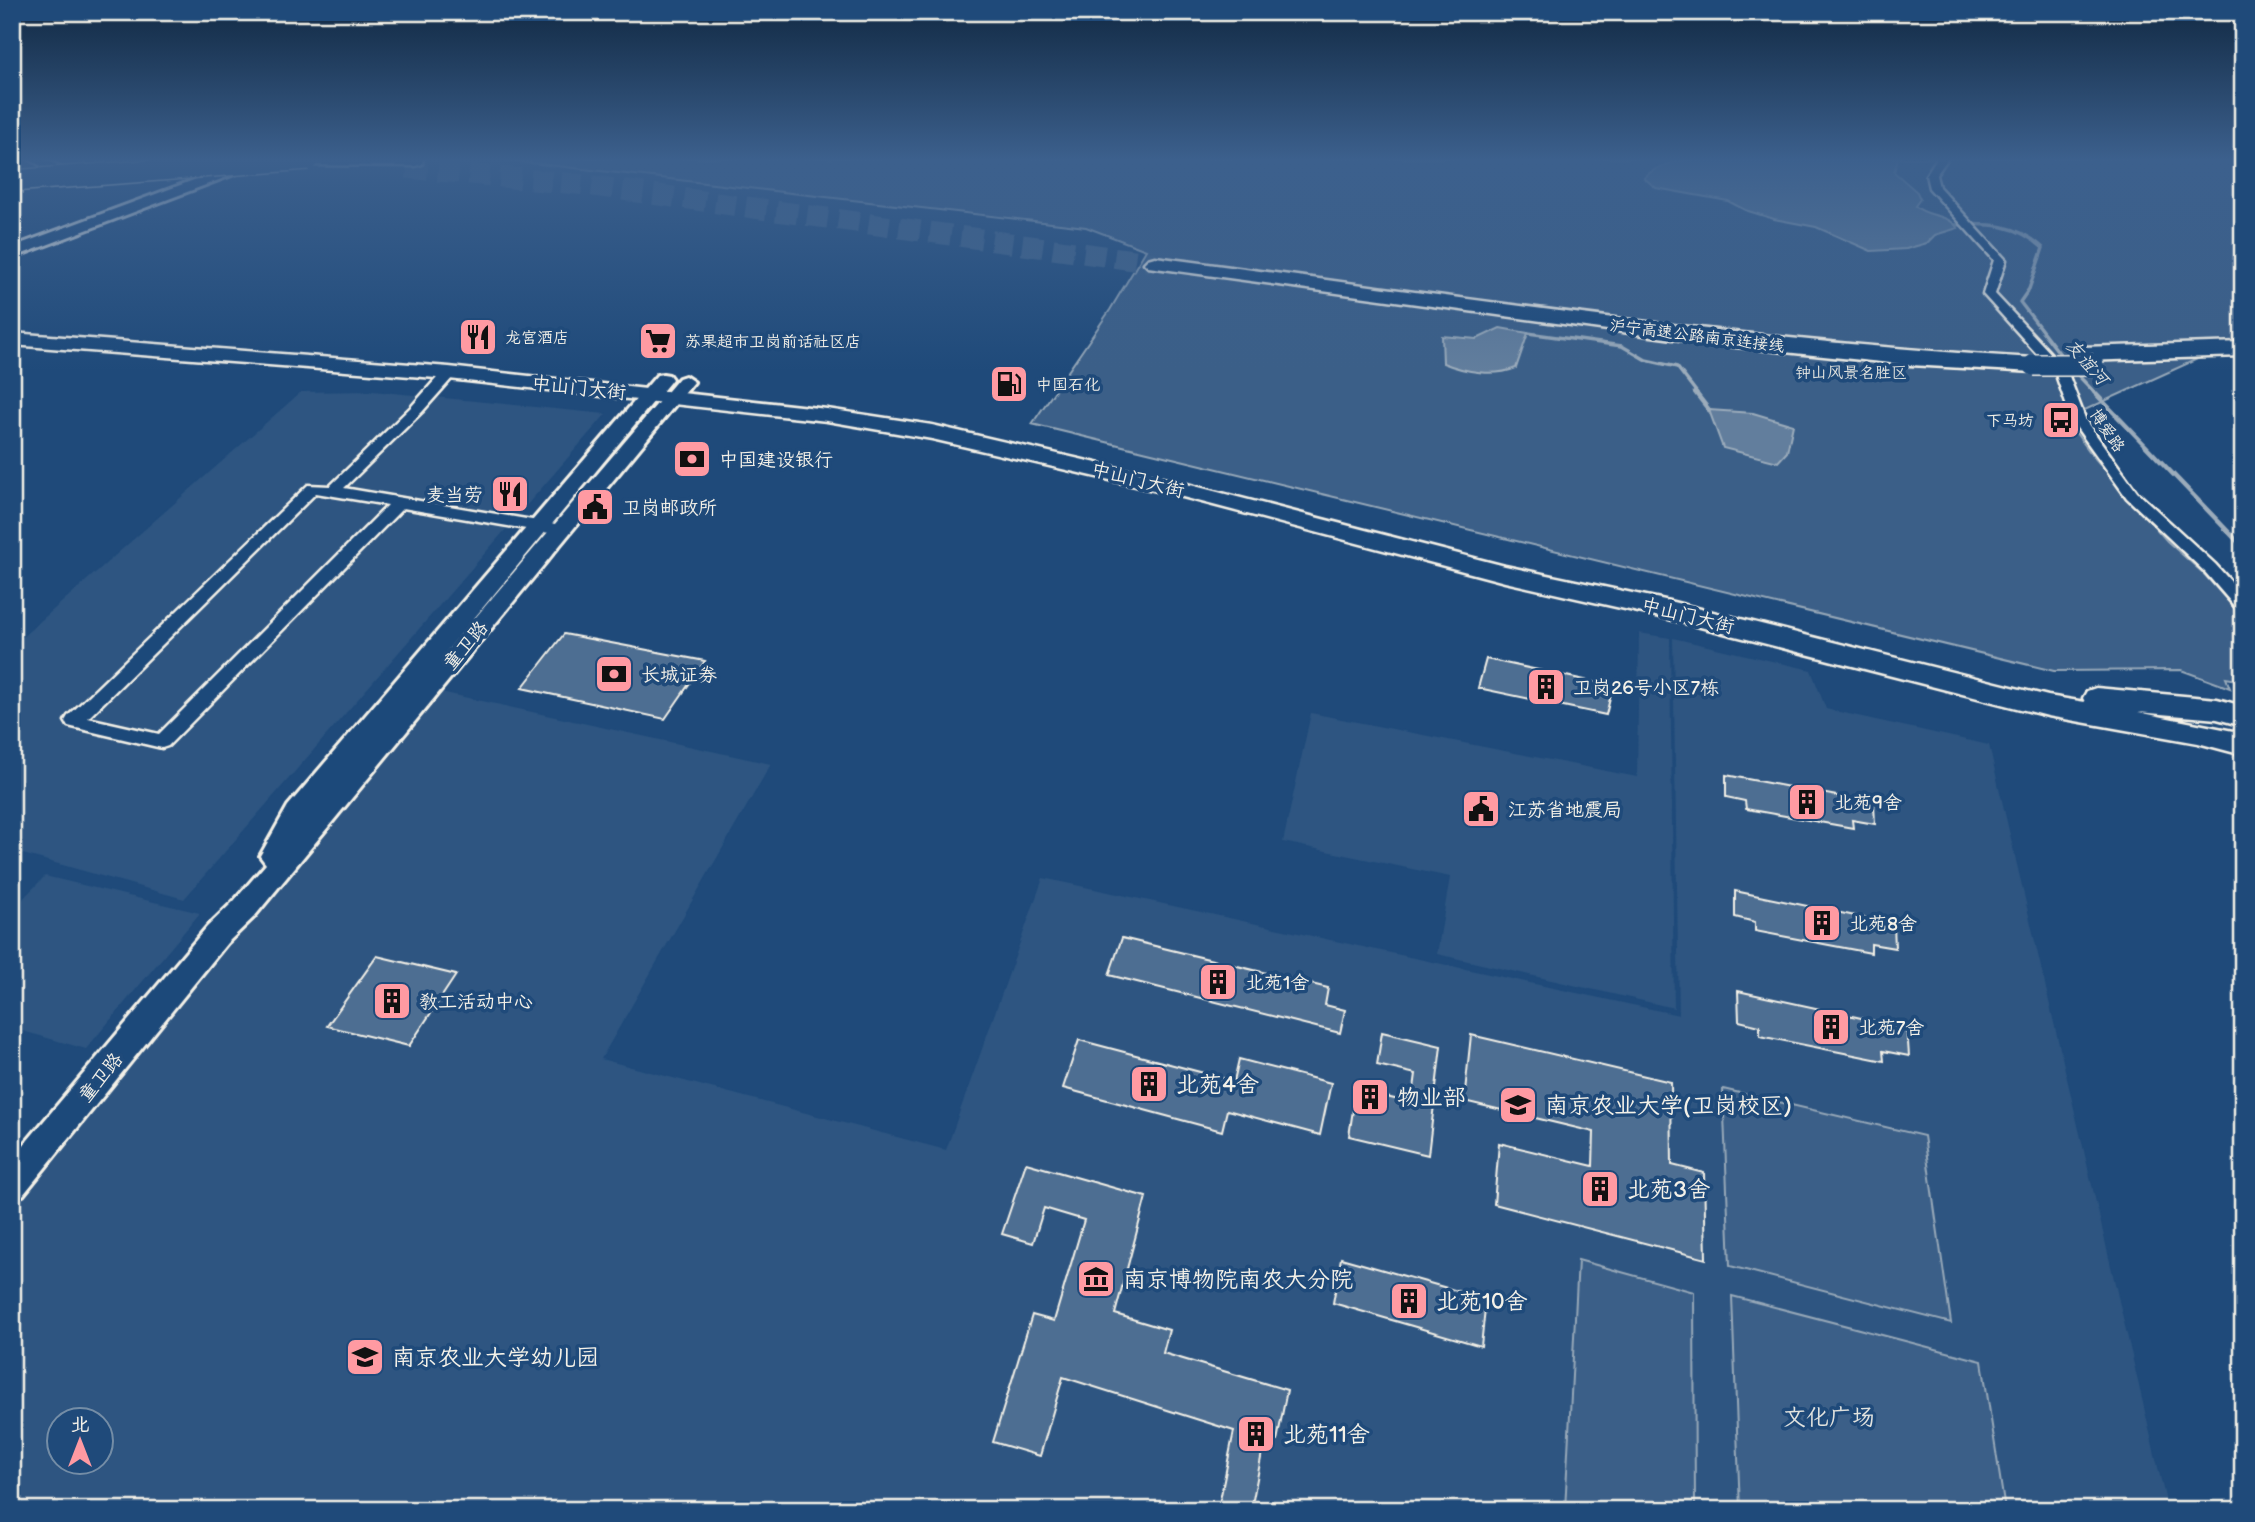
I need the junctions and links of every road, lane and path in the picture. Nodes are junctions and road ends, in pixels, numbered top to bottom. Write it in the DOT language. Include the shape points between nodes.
graph roads {
  1 [pos="76,229"];
  2 [pos="1972,229"];
  3 [pos="12,253"];
  4 [pos="1156,258"];
  5 [pos="12,322"];
  6 [pos="12,339"];
  7 [pos="2243,349"];
  8 [pos="2087,360"];
  9 [pos="2243,362"];
  10 [pos="449,373"];
  11 [pos="668,388"];
  12 [pos="333,491"];
  13 [pos="398,504"];
  14 [pos="551,529"];
  15 [pos="2243,606"];
  16 [pos="2243,716"];
  17 [pos="2243,744"];
  18 [pos="12,1184"];
  1 -- 3 [label="street"];
  2 -- 15 [label="street, 博爱路" via="2000,260 1989,294 2062,374 2079,421 2125,486"];
  4 -- 8 [label="highway, 沪宁高速公路南京连接线, bridge" via="1717,338 1910,358"];
  5 -- 11 [label="main road, 中山门大街" via="198,335"];
  6 -- 10 [label="main road, 中山门大街"];
  7 -- 8 [label="highway, 沪宁高速公路南京连接线"];
  8 -- 9 [label="highway, 沪宁高速公路南京连接线"];
  10 -- 11 [label="main road, 中山门大街"];
  10 -- 12 [label="street"];
  11 -- 14 [label="street, 童卫路"];
  11 -- 16 [label="main road, 中山门大街" via="827,396 951,418 2056,695 2217,709"];
  11 -- 17 [label="main road, 中山门大街" via="1011,449 2048,706"];
  12 -- 13 [label="street"];
  12 -- 13 [label="street" via="313,488 74,721 162,741"];
  13 -- 14 [label="street"];
  14 -- 18 [label="street, 童卫路" via="244,909 217,935"];
}
